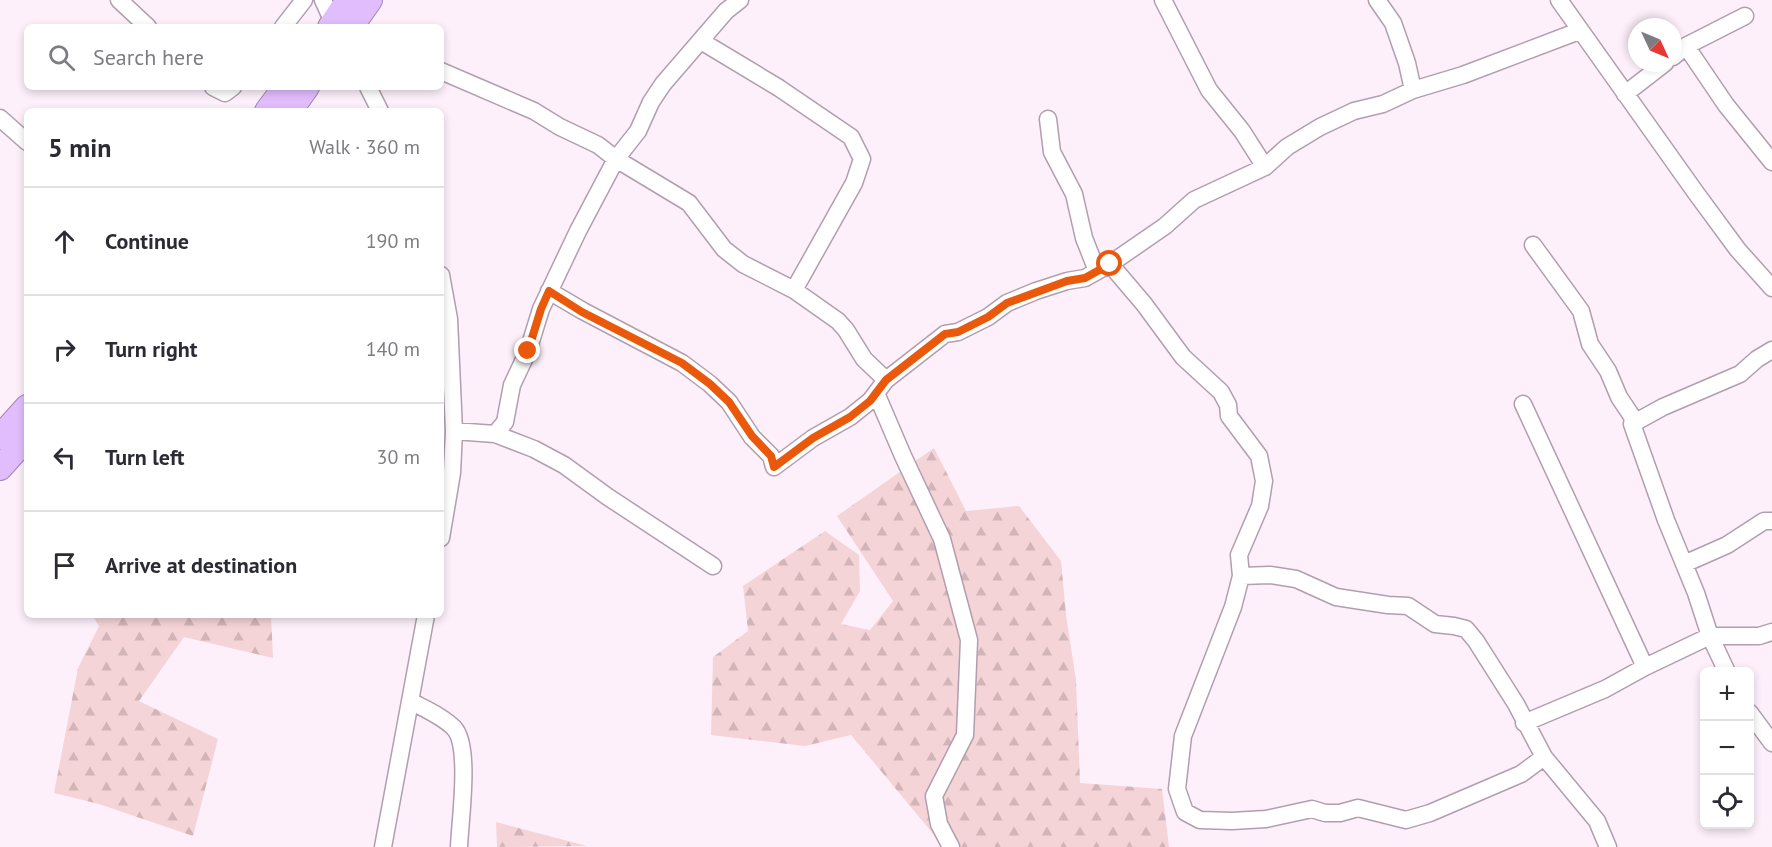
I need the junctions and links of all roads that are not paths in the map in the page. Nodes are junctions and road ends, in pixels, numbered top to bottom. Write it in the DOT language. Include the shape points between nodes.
graph roads {
  1 [pos="119,0"];
  2 [pos="304,0"];
  3 [pos="322,0"];
  4 [pos="348,0"];
  5 [pos="370,0"];
  6 [pos="740,0"];
  7 [pos="1163,0"];
  8 [pos="1377,0"];
  9 [pos="1559,0"];
  10 [pos="1745,16"];
  11 [pos="145,24"];
  12 [pos="285,24"];
  13 [pos="337,24"];
  14 [pos="338,24"];
  15 [pos="339,24"];
  16 [pos="1579,31"];
  17 [pos="701,41"];
  18 [pos="1686,46"];
  19 [pos="1682,49"];
  20 [pos="444,72"];
  21 [pos="1653,72"];
  22 [pos="283,90"];
  23 [pos="305,90"];
  24 [pos="370,90"];
  25 [pos="1413,90"];
  26 [pos="1625,94"];
  27 [pos="269,108"];
  28 [pos="292,108"];
  29 [pos="378,108"];
  30 [pos="0,118"];
  31 [pos="1047,119"];
  32 [pos="24,139"];
  33 [pos="616,159"];
  34 [pos="1772,162"];
  35 [pos="1265,167"];
  36 [pos="1533,244"];
  37 [pos="1104,267"];
  38 [pos="1772,288"];
  39 [pos="794,290"];
  40 [pos="549,291"];
  41 [pos="444,292"];
  42 [pos="1772,350"];
  43 [pos="881,387"];
  44 [pos="1523,404"];
  45 [pos="24,410"];
  46 [pos="1632,424"];
  47 [pos="454,431"];
  48 [pos="495,434"];
  49 [pos="0,437"];
  50 [pos="24,441"];
  51 [pos="0,468"];
  52 [pos="444,520"];
  53 [pos="1772,521"];
  54 [pos="1684,564"];
  55 [pos="713,566"];
  56 [pos="1241,576"];
  57 [pos="425,618"];
  58 [pos="1772,632"];
  59 [pos="1710,636"];
  60 [pos="1646,667"];
  61 [pos="1725,667"];
  62 [pos="410,701"];
  63 [pos="1754,720"];
  64 [pos="1524,723"];
  65 [pos="1772,743"];
  66 [pos="1545,758"];
  67 [pos="383,847"];
  68 [pos="459,847"];
  69 [pos="951,847"];
  70 [pos="1608,847"];
  1 -- 11 [label="street"];
  2 -- 12 [label="street"];
  3 -- 13 [label="street"];
  4 -- 14 [label="highway"];
  5 -- 15 [label="highway"];
  6 -- 17 [label="street"];
  7 -- 35 [label="street" via="1209,90"];
  8 -- 25 [label="street" via="1393,23"];
  9 -- 16 [label="street"];
  10 -- 18 [label="street"];
  16 -- 25 [label="street"];
  16 -- 26 [label="street"];
  17 -- 33 [label="street" via="663,84 638,131"];
  17 -- 39 [label="street" via="851,138 862,159 854,183"];
  18 -- 19 [label="street"];
  18 -- 34 [label="street" via="1726,105"];
  20 -- 33 [label="street" via="534,111"];
  21 -- 26 [label="street"];
  22 -- 27 [label="highway"];
  23 -- 28 [label="highway"];
  24 -- 29 [label="street"];
  25 -- 35 [label="street" via="1320,127 1287,147"];
  26 -- 38 [label="street" via="1738,250"];
  30 -- 32 [label="street"];
  31 -- 37 [label="street" via="1052,152 1074,194 1084,238"];
  33 -- 39 [label="street" via="689,203 724,249 743,264"];
  33 -- 40 [label="street"];
  35 -- 37 [label="street" via="1194,200 1165,226"];
  36 -- 46 [label="street" via="1581,311 1590,344 1633,418"];
  37 -- 43 [label="street" via="1085,278 1007,303 988,317 945,334"];
  37 -- 56 [label="street" via="1144,304 1184,357 1221,392 1229,416 1259,456 1263,489 1239,555"];
  39 -- 43 [label="street" via="838,321"];
  40 -- 43 [label="street" via="682,363 710,384 771,456 774,467 850,417"];
  40 -- 48 [label="street" via="512,385 505,422"];
  41 -- 47 [label="street" via="449,319"];
  42 -- 46 [label="street" via="1740,374"];
  43 -- 69 [label="street" via="903,456 942,540 969,640 965,735 934,796 939,824"];
  44 -- 60 [label="street"];
  45 -- 49 [label="highway"];
  46 -- 54 [label="street"];
  47 -- 48 [label="street"];
  47 -- 52 [label="street"];
  48 -- 55 [label="street" via="564,465"];
  50 -- 51 [label="highway"];
  53 -- 54 [label="street" via="1764,521 1727,545"];
  54 -- 59 [label="street"];
  56 -- 64 [label="street" via="1270,574 1296,579 1336,597 1408,606 1435,624 1466,629 1516,704"];
  56 -- 66 [label="street" via="1233,607 1183,736 1178,789 1185,812 1200,820 1232,820 1266,819 1312,809 1340,813 1358,808 1406,820 1521,774"];
  57 -- 62 [label="street"];
  58 -- 59 [label="street" via="1760,636"];
  59 -- 60 [label="street"];
  59 -- 61 [label="street"];
  60 -- 64 [label="street"];
  62 -- 67 [label="street"];
  62 -- 68 [label="street" via="442,718 455,729 462,743"];
  63 -- 65 [label="street"];
  64 -- 66 [label="street"];
  66 -- 70 [label="street" via="1597,821"];
}
